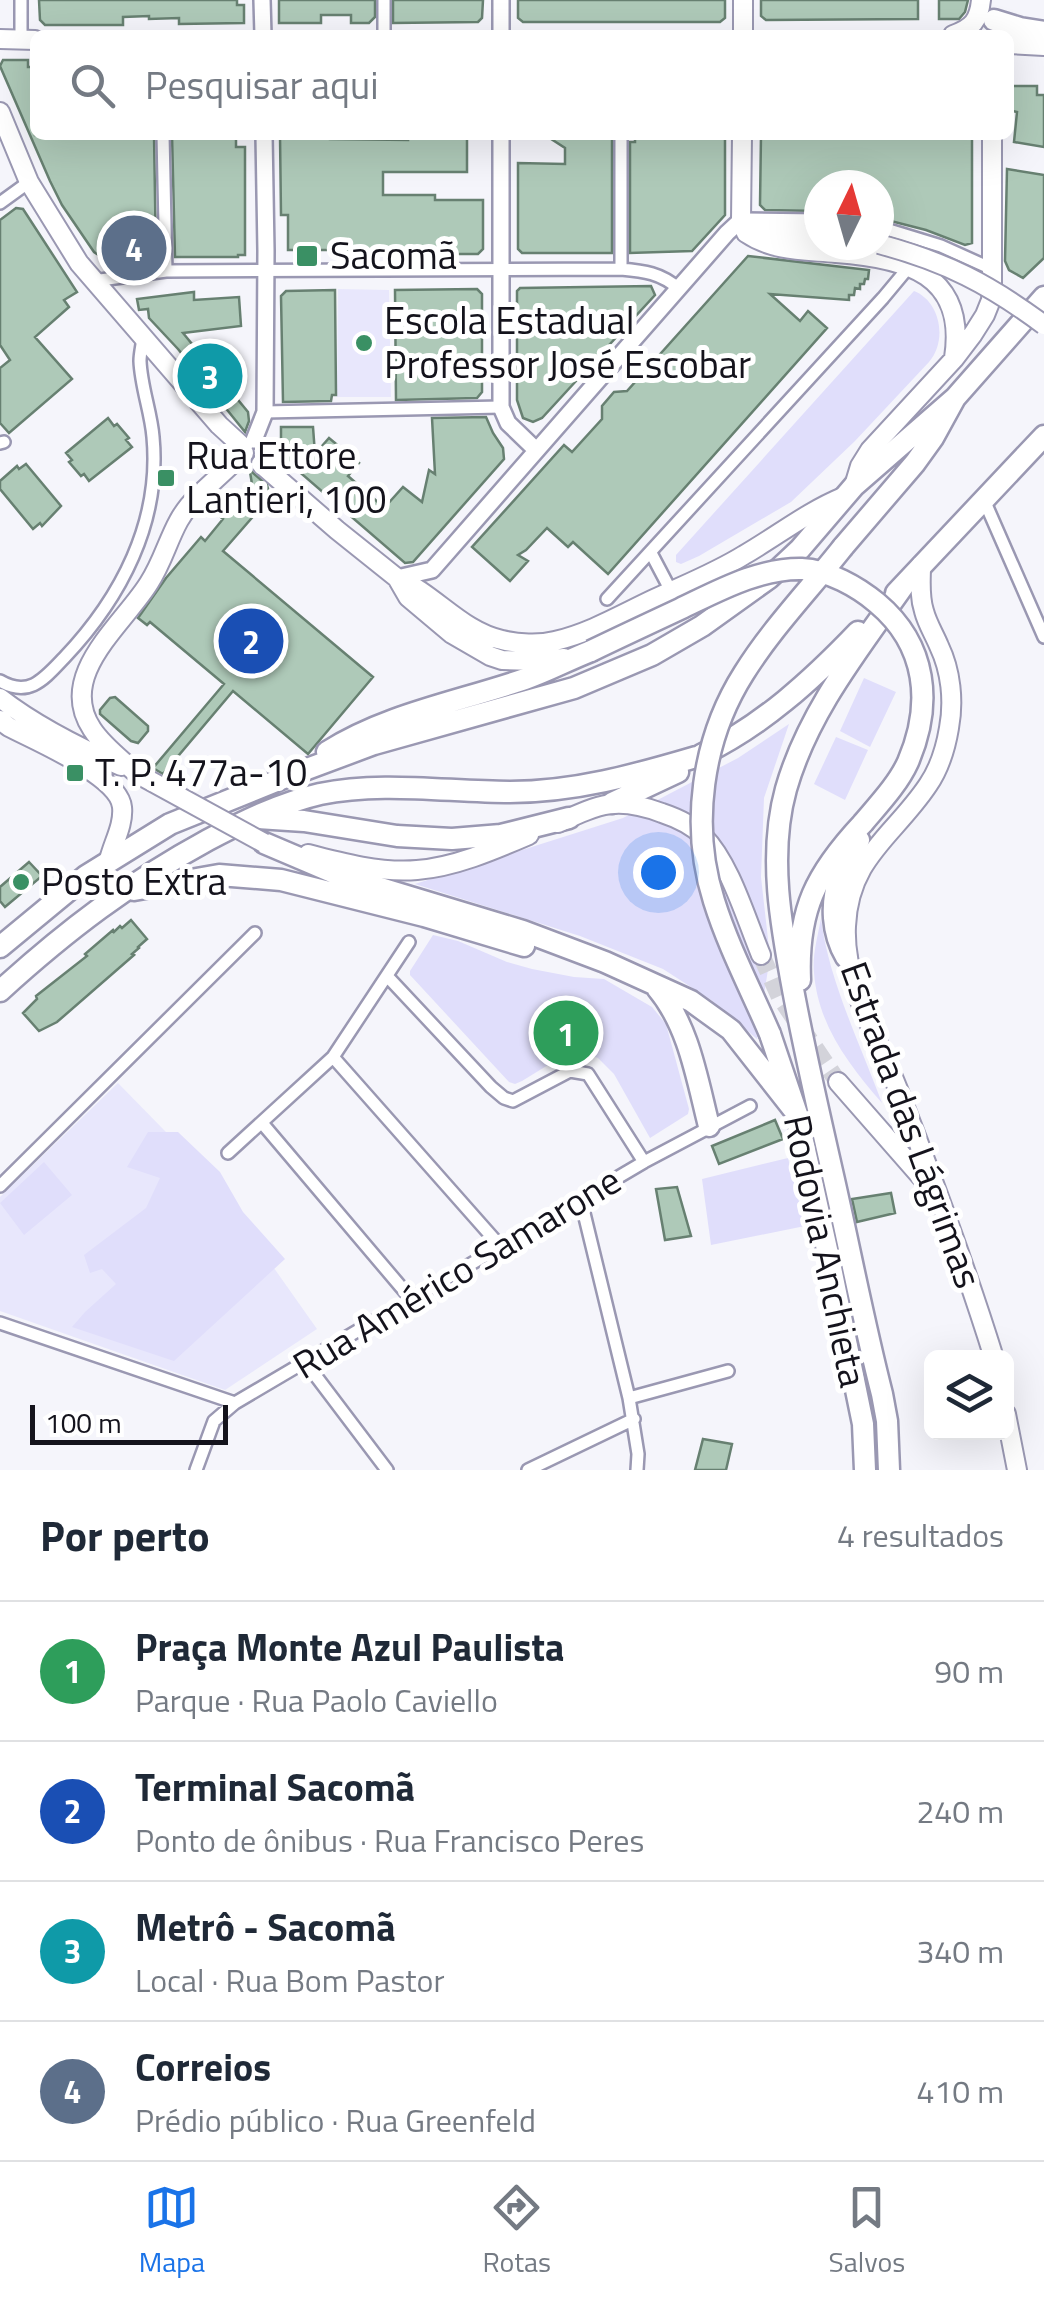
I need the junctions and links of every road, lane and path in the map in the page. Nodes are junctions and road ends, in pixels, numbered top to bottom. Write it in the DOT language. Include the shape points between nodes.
graph roads {
  1 [pos="21,0"];
  2 [pos="262,0"];
  3 [pos="384,0"];
  4 [pos="501,0"];
  5 [pos="744,0"];
  6 [pos="981,0"];
  7 [pos="263,30"];
  8 [pos="384,30"];
  9 [pos="501,30"];
  10 [pos="743,30"];
  11 [pos="965,30"];
  12 [pos="0,39"];
  13 [pos="28,40"];
  14 [pos="0,112"];
  15 [pos="163,140"];
  16 [pos="264,140"];
  17 [pos="500,140"];
  18 [pos="621,140"];
  19 [pos="742,140"];
  20 [pos="992,140"];
  21 [pos="29,182"];
  22 [pos="0,203"];
  23 [pos="741,220"];
  24 [pos="804,220"];
  25 [pos="894,232"];
  26 [pos="804,234"];
  27 [pos="894,248"];
  28 [pos="908,268"];
  29 [pos="621,269"];
  30 [pos="992,269"];
  31 [pos="166,270"];
  32 [pos="500,270"];
  33 [pos="266,272"];
  34 [pos="93,280"];
  35 [pos="679,289"];
  36 [pos="1044,297"];
  37 [pos="1044,325"];
  38 [pos="143,338"];
  39 [pos="954,359"];
  40 [pos="955,398"];
  41 [pos="501,408"];
  42 [pos="264,412"];
  43 [pos="1044,436"];
  44 [pos="247,447"];
  45 [pos="1044,449"];
  46 [pos="536,450"];
  47 [pos="1024,460"];
  48 [pos="261,464"];
  49 [pos="849,492"];
  50 [pos="984,500"];
  51 [pos="651,553"];
  52 [pos="921,566"];
  53 [pos="432,570"];
  54 [pos="397,578"];
  55 [pos="904,585"];
  56 [pos="671,591"];
  57 [pos="607,599"];
  58 [pos="434,601"];
  59 [pos="1044,637"];
  60 [pos="585,653"];
  61 [pos="0,681"];
  62 [pos="0,698"];
  63 [pos="3,728"];
  64 [pos="696,757"];
  65 [pos="136,772"];
  66 [pos="291,774"];
  67 [pos="612,803"];
  68 [pos="251,817"];
  69 [pos="569,818"];
  70 [pos="861,826"];
  71 [pos="264,843"];
  72 [pos="109,860"];
  73 [pos="117,894"];
  74 [pos="256,933"];
  75 [pos="410,942"];
  76 [pos="0,947"];
  77 [pos="761,955"];
  78 [pos="592,957"];
  79 [pos="846,957"];
  80 [pos="387,976"];
  81 [pos="653,982"];
  82 [pos="0,990"];
  83 [pos="802,1037"];
  84 [pos="333,1057"];
  85 [pos="838,1082"];
  86 [pos="899,1092"];
  87 [pos="750,1106"];
  88 [pos="863,1110"];
  89 [pos="797,1114"];
  90 [pos="262,1123"];
  91 [pos="709,1126"];
  92 [pos="228,1153"];
  93 [pos="644,1162"];
  94 [pos="0,1186"];
  95 [pos="937,1195"];
  96 [pos="581,1201"];
  97 [pos="501,1247"];
  98 [pos="412,1300"];
  99 [pos="0,1323"];
  100 [pos="991,1350"];
  101 [pos="306,1363"];
  102 [pos="728,1370"];
  103 [pos="629,1398"];
  104 [pos="235,1404"];
  105 [pos="634,1419"];
  106 [pos="1011,1440"];
  107 [pos="196,1470"];
  108 [pos="386,1470"];
  109 [pos="528,1470"];
  110 [pos="637,1470"];
  111 [pos="865,1470"];
  112 [pos="888,1470"];
  113 [pos="1017,1470"];
  1 -- 13 [label="street"];
  2 -- 7 [label="street"];
  3 -- 8 [label="street"];
  4 -- 9 [label="street"];
  5 -- 10 [label="main road"];
  6 -- 11 [label="main road" via="976,22"];
  12 -- 13 [label="main road"];
  14 -- 21 [label="main road"];
  15 -- 31 [label="street"];
  16 -- 33 [label="street"];
  17 -- 32 [label="street"];
  18 -- 29 [label="street"];
  19 -- 23 [label="main road"];
  20 -- 30 [label="main road"];
  21 -- 22 [label="street"];
  21 -- 34 [label="main road"];
  23 -- 24 [label="street"];
  23 -- 26 [label="main road"];
  23 -- 28 [label="main road" via="746,233 775,246"];
  23 -- 35 [label="street"];
  25 -- 30 [label="street"];
  27 -- 37 [label="main road, bridge" via="968,275"];
  28 -- 39 [label="main road" via="948,297 957,330"];
  28 -- 51 [label="street"];
  29 -- 32 [label="street"];
  29 -- 35 [label="street" via="650,272"];
  30 -- 39 [label="main road" via="985,315"];
  31 -- 33 [label="street"];
  31 -- 34 [label="street"];
  32 -- 33 [label="street"];
  32 -- 41 [label="street"];
  33 -- 42 [label="street"];
  34 -- 38 [label="main road"];
  35 -- 46 [label="street"];
  36 -- 40 [label="highway"];
  38 -- 44 [label="main road" via="218,425"];
  38 -- 61 [label="street" via="140,362 154,448 139,548 86,635 60,662 30,687"];
  39 -- 49 [label="main road" via="870,450"];
  40 -- 49 [label="highway"];
  40 -- 89 [label="highway, Rodovia Anchieta, bridge" via="914,464 744,671 716,728 706,771 702,817 714,901"];
  41 -- 42 [label="street"];
  41 -- 46 [label="street"];
  42 -- 44 [label="street"];
  43 -- 47 [label="highway"];
  44 -- 65 [label="main road" via="186,507 155,574 85,677 83,708 94,732"];
  45 -- 47 [label="highway"];
  46 -- 53 [label="street"];
  47 -- 50 [label="highway"];
  48 -- 54 [label="main road"];
  49 -- 56 [label="main road"];
  49 -- 66 [label="highway" via="769,578 652,655 574,688"];
  50 -- 52 [label="highway"];
  50 -- 59 [label="street"];
  51 -- 56 [label="street"];
  51 -- 57 [label="street"];
  52 -- 55 [label="highway"];
  52 -- 79 [label="main road, Estrada das Lágrimas" via="924,612 950,682 949,728 930,783 857,876"];
  53 -- 54 [label="street"];
  53 -- 58 [label="street"];
  54 -- 58 [label="main road"];
  54 -- 60 [label="main road" via="408,597 452,634 490,656 536,662"];
  55 -- 64 [label="highway" via="788,698"];
  55 -- 83 [label="highway" via="832,687 786,788 777,882"];
  56 -- 58 [label="main road" via="589,630 542,643 483,634"];
  60 -- 66 [label="highway" via="356,734"];
  60 -- 70 [label="highway, bridge" via="761,574 804,569 865,592 894,617 923,685 922,718 907,764"];
  62 -- 65 [label="main road"];
  63 -- 72 [label="main road" via="81,764 116,790 122,818"];
  64 -- 67 [label="highway"];
  64 -- 68 [label="highway" via="571,788 371,788 321,794"];
  65 -- 71 [label="main road, bridge"];
  66 -- 72 [label="highway" via="170,824"];
  67 -- 69 [label="main road"];
  67 -- 77 [label="main road" via="655,810 704,836"];
  68 -- 69 [label="highway" via="452,839"];
  68 -- 73 [label="highway"];
  69 -- 71 [label="main road" via="486,853 417,870 346,863"];
  70 -- 79 [label="highway" via="834,909"];
  70 -- 83 [label="highway" via="825,868 805,914"];
  71 -- 78 [label="highway" via="324,870"];
  72 -- 76 [label="highway"];
  73 -- 78 [label="highway" via="192,878 251,876"];
  73 -- 82 [label="highway"];
  74 -- 94 [label="street"];
  75 -- 80 [label="street"];
  78 -- 81 [label="highway"];
  79 -- 86 [label="main road, Estrada das Lágrimas"];
  80 -- 84 [label="street"];
  80 -- 93 [label="street" via="504,1098 518,1100 570,1071 588,1074"];
  81 -- 89 [label="highway" via="692,1000 731,1030"];
  81 -- 91 [label="highway" via="683,1031"];
  83 -- 112 [label="highway, Rodovia Anchieta" via="882,1394"];
  84 -- 90 [label="street"];
  84 -- 97 [label="street"];
  85 -- 88 [label="main road"];
  86 -- 88 [label="main road" via="889,1113"];
  86 -- 95 [label="main road, Estrada das Lágrimas"];
  87 -- 91 [label="street, Rua Américo Samarone"];
  88 -- 95 [label="main road"];
  89 -- 111 [label="highway, Rodovia Anchieta" via="863,1424"];
  90 -- 92 [label="street"];
  90 -- 98 [label="street"];
  91 -- 93 [label="street, Rua Américo Samarone"];
  93 -- 96 [label="street, Rua Américo Samarone"];
  95 -- 100 [label="main road, Estrada das Lágrimas"];
  96 -- 97 [label="street, Rua Américo Samarone"];
  96 -- 103 [label="street"];
  97 -- 98 [label="street, Rua Américo Samarone"];
  98 -- 101 [label="street, Rua Américo Samarone"];
  99 -- 104 [label="street"];
  101 -- 104 [label="street, Rua Américo Samarone"];
  101 -- 108 [label="street"];
  102 -- 103 [label="street"];
  103 -- 105 [label="street"];
  104 -- 107 [label="street, Rua Américo Samarone" via="214,1421"];
  105 -- 109 [label="street"];
  105 -- 110 [label="street"];
  106 -- 113 [label="main road"];
}
